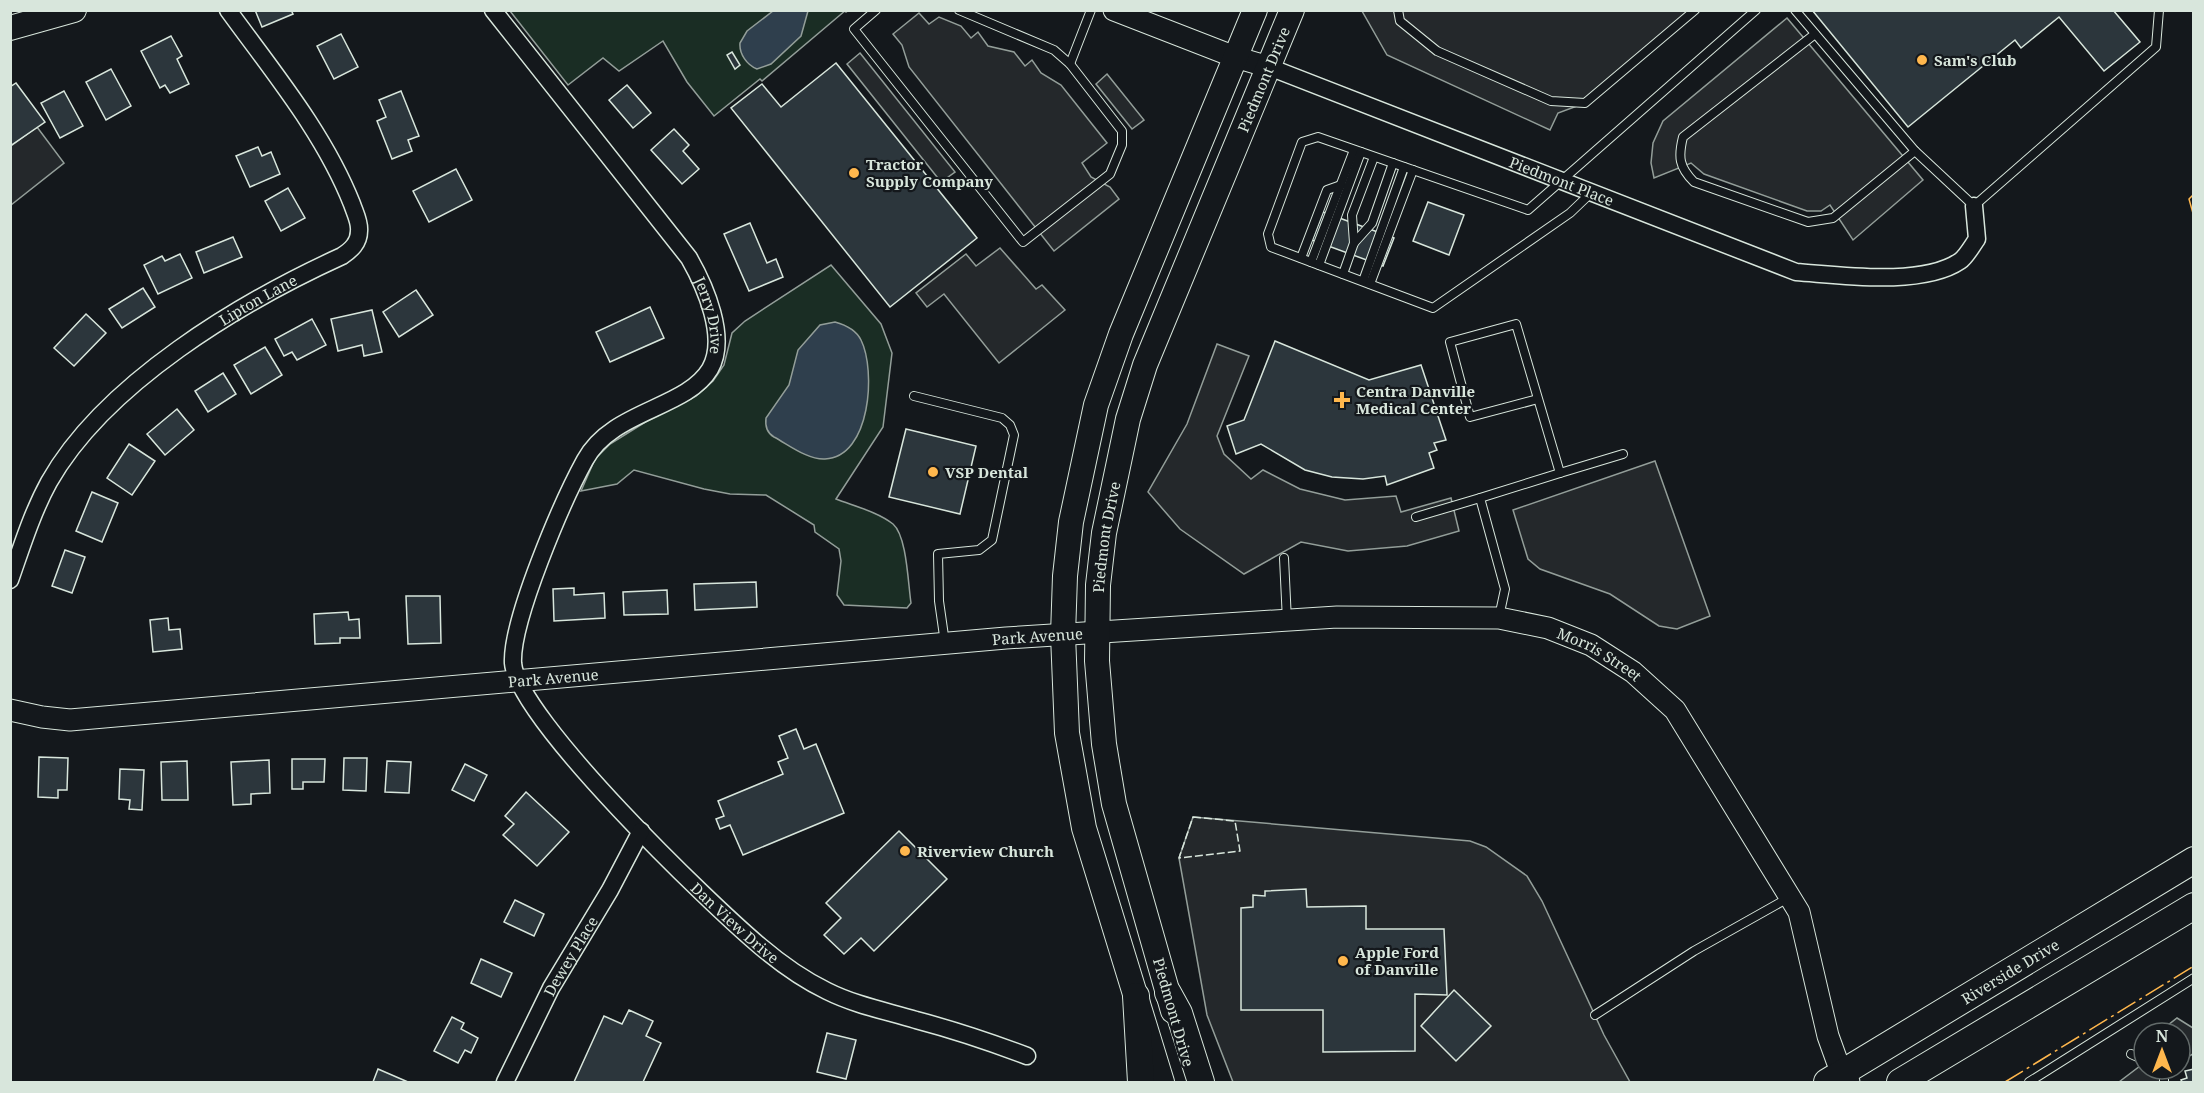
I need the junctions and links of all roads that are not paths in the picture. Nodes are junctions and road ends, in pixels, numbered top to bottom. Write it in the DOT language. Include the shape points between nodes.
graph roads {
  1 [pos="74,10"];
  2 [pos="228,10"];
  3 [pos="493,10"];
  4 [pos="876,10"];
  5 [pos="959,10"];
  6 [pos="1091,10"];
  7 [pos="1114,10"];
  8 [pos="1255,10"];
  9 [pos="1292,10"];
  10 [pos="1398,10"];
  11 [pos="1695,10"];
  12 [pos="1756,10"];
  13 [pos="1795,10"];
  14 [pos="2159,10"];
  15 [pos="10,28"];
  16 [pos="1815,34"];
  17 [pos="1235,57"];
  18 [pos="1070,64"];
  19 [pos="1269,67"];
  20 [pos="1357,151"];
  21 [pos="1915,152"];
  22 [pos="1374,157"];
  23 [pos="1393,163"];
  24 [pos="1404,167"];
  25 [pos="1413,170"];
  26 [pos="1562,181"];
  27 [pos="1341,185"];
  28 [pos="1592,192"];
  29 [pos="1974,206"];
  30 [pos="1354,243"];
  31 [pos="1301,258"];
  32 [pos="1315,263"];
  33 [pos="1343,274"];
  34 [pos="1367,283"];
  35 [pos="914,396"];
  36 [pos="1538,399"];
  37 [pos="1623,454"];
  38 [pos="1560,473"];
  39 [pos="1480,498"];
  40 [pos="1416,517"];
  41 [pos="1284,558"];
  42 [pos="10,580"];
  43 [pos="1499,618"];
  44 [pos="1287,621"];
  45 [pos="1096,633"];
  46 [pos="1063,635"];
  47 [pos="945,644"];
  48 [pos="517,682"];
  49 [pos="10,710"];
  50 [pos="641,831"];
  51 [pos="2193,860"];
  52 [pos="1791,897"];
  53 [pos="2193,906"];
  54 [pos="2193,978"];
  55 [pos="1168,993"];
  56 [pos="1136,996"];
  57 [pos="1595,1015"];
  58 [pos="1027,1056"];
  59 [pos="1840,1079"];
  60 [pos="505,1083"];
  61 [pos="1141,1083"];
  62 [pos="1162,1083"];
  63 [pos="1194,1083"];
  64 [pos="1200,1083"];
  65 [pos="1900,1083"];
  66 [pos="2029,1083"];
  1 -- 15 [label="main road"];
  2 -- 42 [label="street, Lipton Lane" via="335,166 358,222 357,241 342,256 256,300 128,388 74,447 50,482 33,515"];
  3 -- 48 [label="street, Jerry Drive" via="689,258 701,279 715,333 711,367 701,381 614,430 586,458 532,587 514,647"];
  4 -- 18 [label="lane" via="854,29 1023,242 1110,174 1122,145 1119,126"];
  5 -- 18 [label="lane" via="1047,46"];
  6 -- 18 [label="lane"];
  7 -- 17 [label="street, Piedmont Place"];
  8 -- 17 [label="main road, Piedmont Drive"];
  9 -- 19 [label="main road, Piedmont Drive"];
  10 -- 11 [label="lane" via="1400,21 1437,51 1551,101 1585,103"];
  12 -- 26 [label="lane"];
  13 -- 16 [label="lane"];
  14 -- 29 [label="lane" via="2156,47"];
  16 -- 21 [label="lane"];
  16 -- 21 [label="lane" via="1683,136 1678,155 1683,171 1694,182 1808,222 1833,218"];
  17 -- 19 [label="street, Piedmont Place"];
  17 -- 46 [label="main road, Piedmont Drive" via="1121,334 1096,405 1071,522"];
  19 -- 26 [label="street, Piedmont Place"];
  19 -- 45 [label="main road, Piedmont Drive" via="1162,323 1128,419 1104,533"];
  20 -- 22 [label="lane"];
  20 -- 27 [label="lane"];
  20 -- 31 [label="lane" via="1318,137 1302,142 1268,234 1271,247"];
  20 -- 32 [label="lane"];
  21 -- 29 [label="lane"];
  22 -- 23 [label="lane"];
  22 -- 30 [label="lane" via="1352,215"];
  23 -- 24 [label="lane"];
  23 -- 30 [label="lane" via="1372,223"];
  24 -- 25 [label="lane"];
  24 -- 34 [label="lane"];
  25 -- 26 [label="lane" via="1528,210"];
  25 -- 34 [label="lane"];
  26 -- 28 [label="street, Piedmont Place"];
  27 -- 31 [label="lane" via="1327,190"];
  27 -- 32 [label="lane"];
  28 -- 29 [label="street, Piedmont Place" via="1796,272 1871,277 1923,275 1960,261 1977,239"];
  28 -- 34 [label="lane" via="1570,213 1433,308"];
  30 -- 33 [label="lane"];
  31 -- 32 [label="lane"];
  32 -- 33 [label="lane"];
  33 -- 34 [label="lane"];
  35 -- 47 [label="lane" via="1002,418 1014,435 992,540 979,550 938,554"];
  36 -- 36 [label="lane" via="1516,324 1449,342 1470,417"];
  36 -- 38 [label="lane"];
  37 -- 38 [label="lane"];
  38 -- 39 [label="lane"];
  39 -- 40 [label="lane"];
  39 -- 43 [label="lane" via="1505,589"];
  41 -- 44 [label="lane"];
  43 -- 44 [label="street, Morris Street" via="1336,617"];
  43 -- 52 [label="street, Morris Street" via="1548,628 1591,645 1633,672 1675,710"];
  44 -- 45 [label="street, Morris Street"];
  45 -- 46 [label="street, Park Avenue"];
  45 -- 55 [label="main road, Piedmont Drive" via="1104,744 1114,804"];
  46 -- 47 [label="street, Park Avenue"];
  46 -- 56 [label="main road, Piedmont Drive" via="1067,733 1084,828"];
  47 -- 48 [label="street, Park Avenue"];
  48 -- 49 [label="street, Park Avenue" via="70,720"];
  48 -- 50 [label="street, Dan View Drive" via="560,742"];
  50 -- 58 [label="street, Dan View Drive" via="761,947 826,991"];
  50 -- 60 [label="street, Dewey Place" via="551,988"];
  51 -- 59 [label="main road, Riverside Drive"];
  52 -- 57 [label="lane" via="1694,951"];
  52 -- 59 [label="street, Morris Street" via="1799,912"];
  53 -- 65 [label="main road"];
  54 -- 66 [label="lane"];
  55 -- 63 [label="main road, Piedmont Drive"];
  55 -- 64 [label="main road" via="1179,1013"];
  56 -- 61 [label="main road"];
  56 -- 62 [label="main road, Piedmont Drive"];
}
